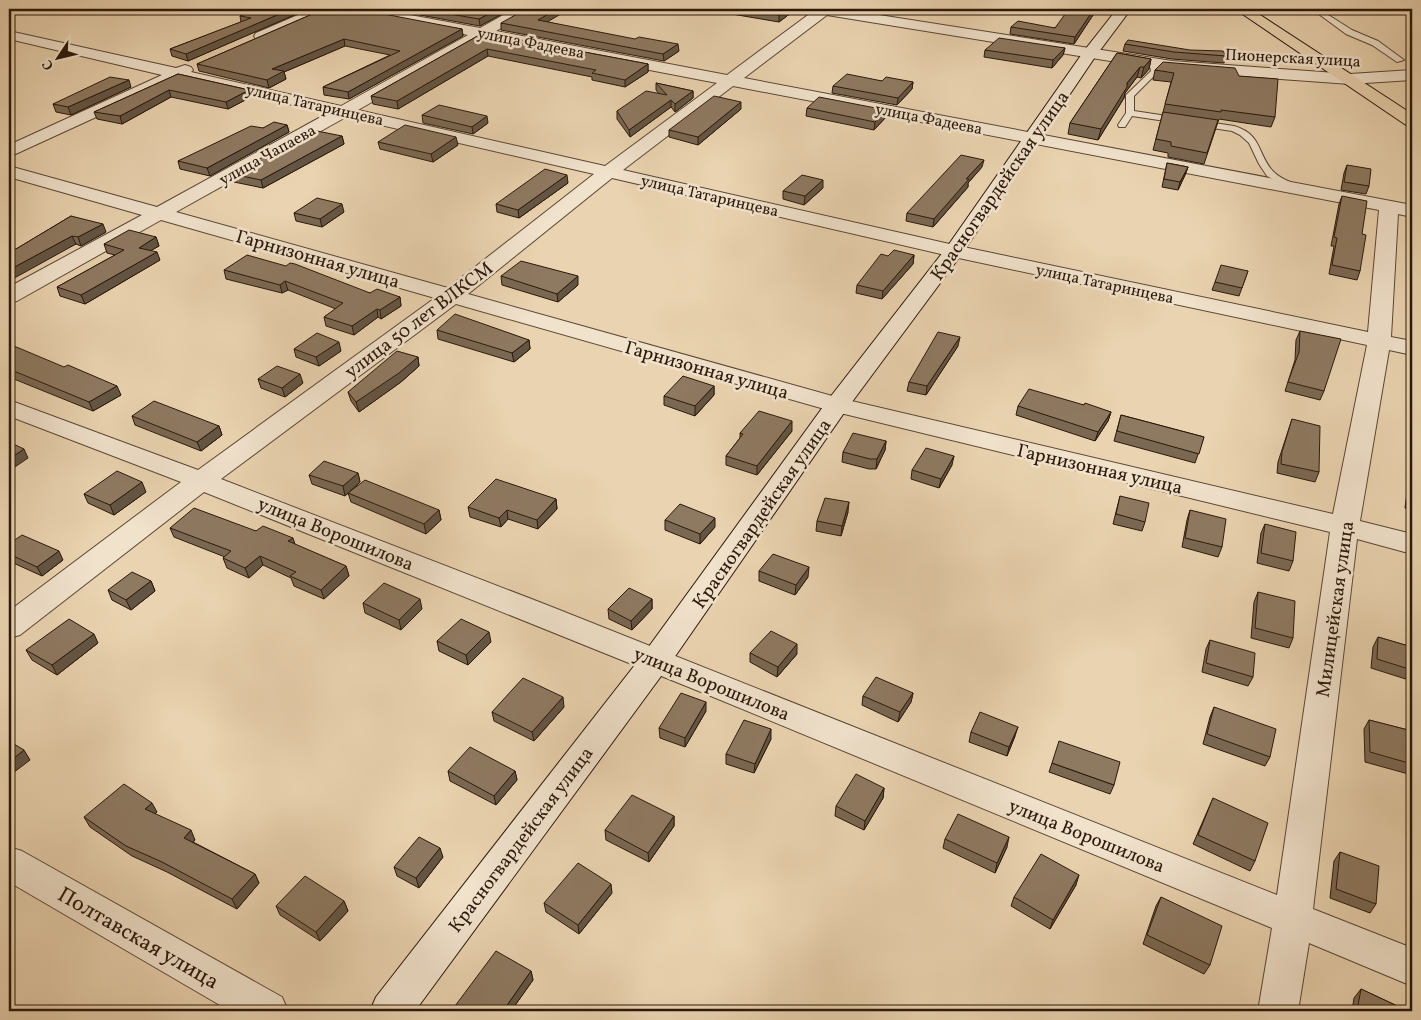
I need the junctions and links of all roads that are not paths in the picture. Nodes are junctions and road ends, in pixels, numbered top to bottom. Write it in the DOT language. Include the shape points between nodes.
graph roads {
  1 [pos="323,9"];
  2 [pos="357,9"];
  3 [pos="524,9"];
  4 [pos="822,9"];
  5 [pos="1124,9"];
  6 [pos="1242,9"];
  7 [pos="1315,9"];
  8 [pos="481,33"];
  9 [pos="9,35"];
  10 [pos="251,41"];
  11 [pos="1089,54"];
  12 [pos="1400,60"];
  13 [pos="1152,64"];
  14 [pos="197,65"];
  15 [pos="179,73"];
  16 [pos="1412,75"];
  17 [pos="1350,79"];
  18 [pos="730,80"];
  19 [pos="344,111"];
  20 [pos="1130,112"];
  21 [pos="1412,121"];
  22 [pos="1122,125"];
  23 [pos="1032,138"];
  24 [pos="9,152"];
  25 [pos="9,170"];
  26 [pos="608,172"];
  27 [pos="1301,190"];
  28 [pos="1400,209"];
  29 [pos="161,213"];
  30 [pos="954,251"];
  31 [pos="9,296"];
  32 [pos="451,297"];
  33 [pos="1379,341"];
  34 [pos="1412,348"];
  35 [pos="838,405"];
  36 [pos="9,407"];
  37 [pos="202,480"];
  38 [pos="1345,526"];
  39 [pos="1412,544"];
  40 [pos="9,627"];
  41 [pos="656,660"];
  42 [pos="9,863"];
  43 [pos="1293,919"];
  44 [pos="1412,967"];
  45 [pos="268,1011"];
  46 [pos="390,1011"];
  47 [pos="1278,1011"];
  1 -- 10 [label="street"];
  2 -- 8 [label="street, улица Фадеева"];
  3 -- 8 [label="street, улица Чапаева"];
  4 -- 11 [label="street, Пионерская улица"];
  4 -- 18 [label="street, улица 50 лет ВЛКСМ"];
  5 -- 11 [label="street, Красногвардейская улица"];
  6 -- 17 [label="main road"];
  7 -- 12 [label="lane"];
  8 -- 18 [label="street, улица Фадеева"];
  8 -- 19 [label="street, улица Чапаева"];
  9 -- 15 [label="street, улица Татаринцева"];
  11 -- 13 [label="street, Пионерская улица"];
  11 -- 23 [label="street, Красногвардейская улица"];
  13 -- 17 [label="street, Пионерская улица"];
  13 -- 20 [label="lane" via="1153,75 1130,96"];
  14 -- 15 [label="street"];
  15 -- 19 [label="street, улица Татаринцева"];
  15 -- 24 [label="street"];
  16 -- 17 [label="street, Пионерская улица"];
  17 -- 21 [label="main road"];
  18 -- 23 [label="street, улица Фадеева"];
  18 -- 26 [label="street, улица 50 лет ВЛКСМ"];
  19 -- 26 [label="street, улица Татаринцева"];
  19 -- 29 [label="street, улица Чапаева"];
  20 -- 22 [label="lane"];
  20 -- 27 [label="lane" via="1245,133 1252,138 1271,175"];
  23 -- 27 [label="street, улица Фадеева"];
  23 -- 30 [label="street, Красногвардейская улица"];
  25 -- 29 [label="street, Гарнизонная улица"];
  26 -- 30 [label="street, улица Татаринцева"];
  26 -- 32 [label="street, улица 50 лет ВЛКСМ"];
  27 -- 28 [label="street, улица Фадеева"];
  28 -- 33 [label="street, Милицейская улица"];
  29 -- 31 [label="street, улица Чапаева"];
  29 -- 32 [label="street, Гарнизонная улица"];
  30 -- 33 [label="street, улица Татаринцева"];
  30 -- 35 [label="street, Красногвардейская улица"];
  32 -- 35 [label="street, Гарнизонная улица"];
  32 -- 37 [label="street, улица 50 лет ВЛКСМ"];
  33 -- 34 [label="street, улица Татаринцева"];
  33 -- 38 [label="street, Милицейская улица"];
  35 -- 38 [label="street, Гарнизонная улица"];
  35 -- 41 [label="street, Красногвардейская улица"];
  36 -- 37 [label="street, улица Ворошилова"];
  37 -- 40 [label="street, улица 50 лет ВЛКСМ"];
  37 -- 41 [label="street, улица Ворошилова"];
  38 -- 39 [label="street, Гарнизонная улица"];
  38 -- 43 [label="street, Милицейская улица"];
  41 -- 43 [label="street, улица Ворошилова"];
  41 -- 46 [label="street, Красногвардейская улица"];
  42 -- 45 [label="street, Полтавская улица"];
  43 -- 44 [label="street, улица Ворошилова"];
  43 -- 47 [label="street, Милицейская улица"];
}
